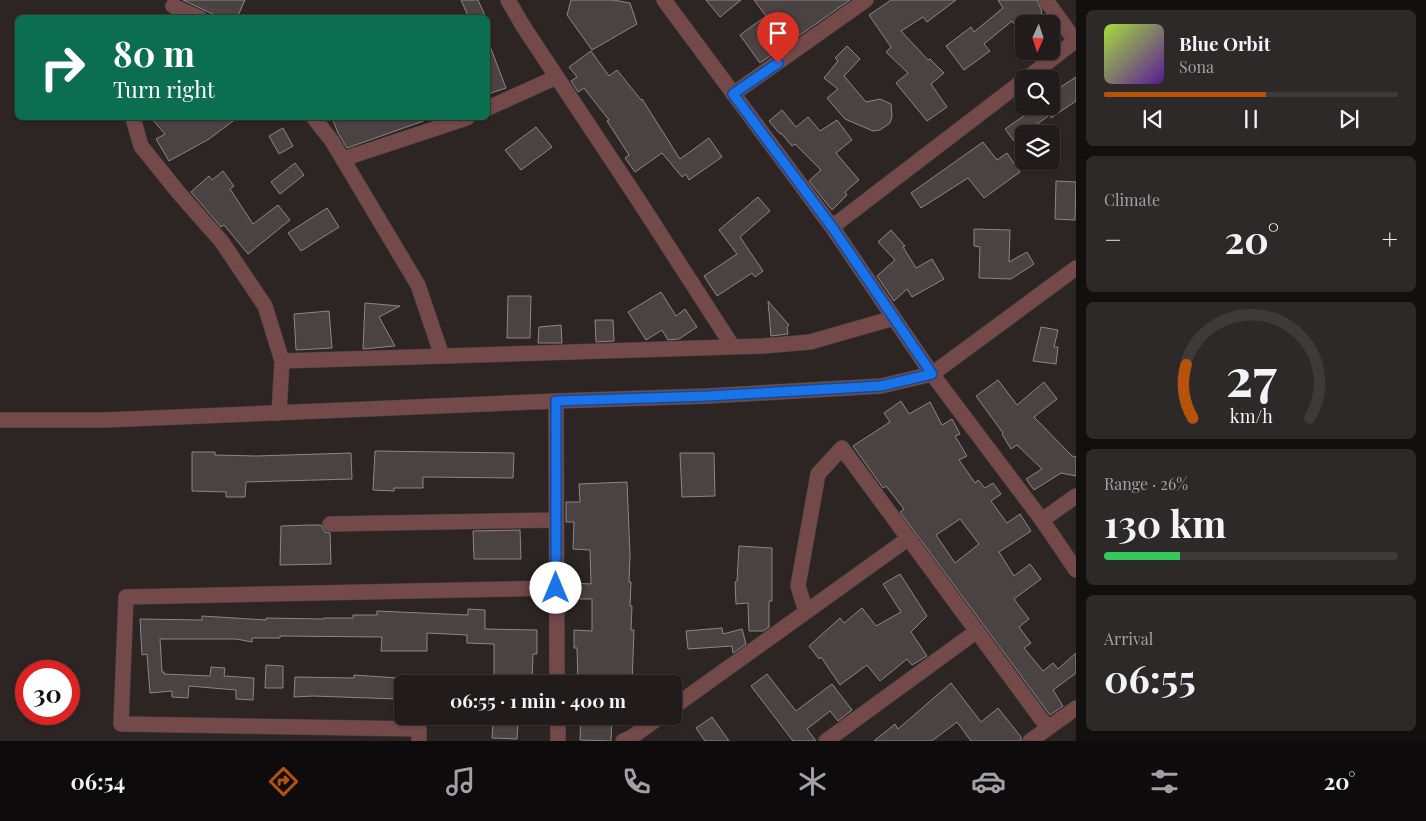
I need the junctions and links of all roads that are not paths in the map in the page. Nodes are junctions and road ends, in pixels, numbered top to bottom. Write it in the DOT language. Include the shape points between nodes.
graph roads {
  1 [pos="508,0"];
  2 [pos="664,0"];
  3 [pos="866,0"];
  4 [pos="1046,0"];
  5 [pos="172,8"];
  6 [pos="192,15"];
  7 [pos="1076,41"];
  8 [pos="1038,70"];
  9 [pos="557,77"];
  10 [pos="1015,88"];
  11 [pos="733,94"];
  12 [pos="490,107"];
  13 [pos="134,120"];
  14 [pos="315,120"];
  15 [pos="461,120"];
  16 [pos="343,159"];
  17 [pos="832,227"];
  18 [pos="1076,268"];
  19 [pos="894,318"];
  20 [pos="733,347"];
  21 [pos="442,356"];
  22 [pos="282,361"];
  23 [pos="932,374"];
  24 [pos="556,401"];
  25 [pos="280,413"];
  26 [pos="0,420"];
  27 [pos="1076,496"];
  28 [pos="556,520"];
  29 [pos="1042,520"];
  30 [pos="330,524"];
  31 [pos="909,538"];
  32 [pos="1076,570"];
  33 [pos="556,588"];
  34 [pos="806,612"];
  35 [pos="978,631"];
  36 [pos="557,675"];
  37 [pos="682,701"];
  38 [pos="1076,708"];
  39 [pos="558,725"];
  40 [pos="649,725"];
  41 [pos="1048,728"];
  42 [pos="418,741"];
  43 [pos="558,741"];
  44 [pos="623,741"];
  45 [pos="826,741"];
  46 [pos="1030,741"];
  1 -- 9 [label="street"];
  2 -- 11 [label="street"];
  3 -- 11 [label="street"];
  4 -- 7 [label="street"];
  5 -- 6 [label="street"];
  7 -- 8 [label="street"];
  9 -- 12 [label="street"];
  9 -- 20 [label="street"];
  10 -- 17 [label="street"];
  11 -- 17 [label="street"];
  13 -- 22 [label="street" via="141,146 222,242 264,306"];
  14 -- 16 [label="street"];
  15 -- 16 [label="street"];
  16 -- 21 [label="street" via="418,285"];
  17 -- 19 [label="street"];
  18 -- 23 [label="street"];
  19 -- 20 [label="street" via="810,342"];
  19 -- 23 [label="street"];
  20 -- 21 [label="street"];
  21 -- 22 [label="street"];
  22 -- 25 [label="street"];
  23 -- 24 [label="street" via="881,386"];
  23 -- 29 [label="street"];
  24 -- 25 [label="street"];
  24 -- 28 [label="street"];
  25 -- 26 [label="street" via="106,420"];
  27 -- 29 [label="street"];
  28 -- 30 [label="street"];
  28 -- 33 [label="street"];
  29 -- 32 [label="street"];
  31 -- 34 [label="street"];
  31 -- 34 [label="street" via="842,448 818,474 798,586"];
  31 -- 35 [label="street"];
  33 -- 36 [label="street"];
  33 -- 42 [label="street" via="126,597 121,724 418,729"];
  34 -- 37 [label="street"];
  35 -- 41 [label="street"];
  35 -- 45 [label="street"];
  38 -- 41 [label="street"];
  39 -- 43 [label="street"];
  40 -- 44 [label="street"];
  41 -- 46 [label="street"];
}
